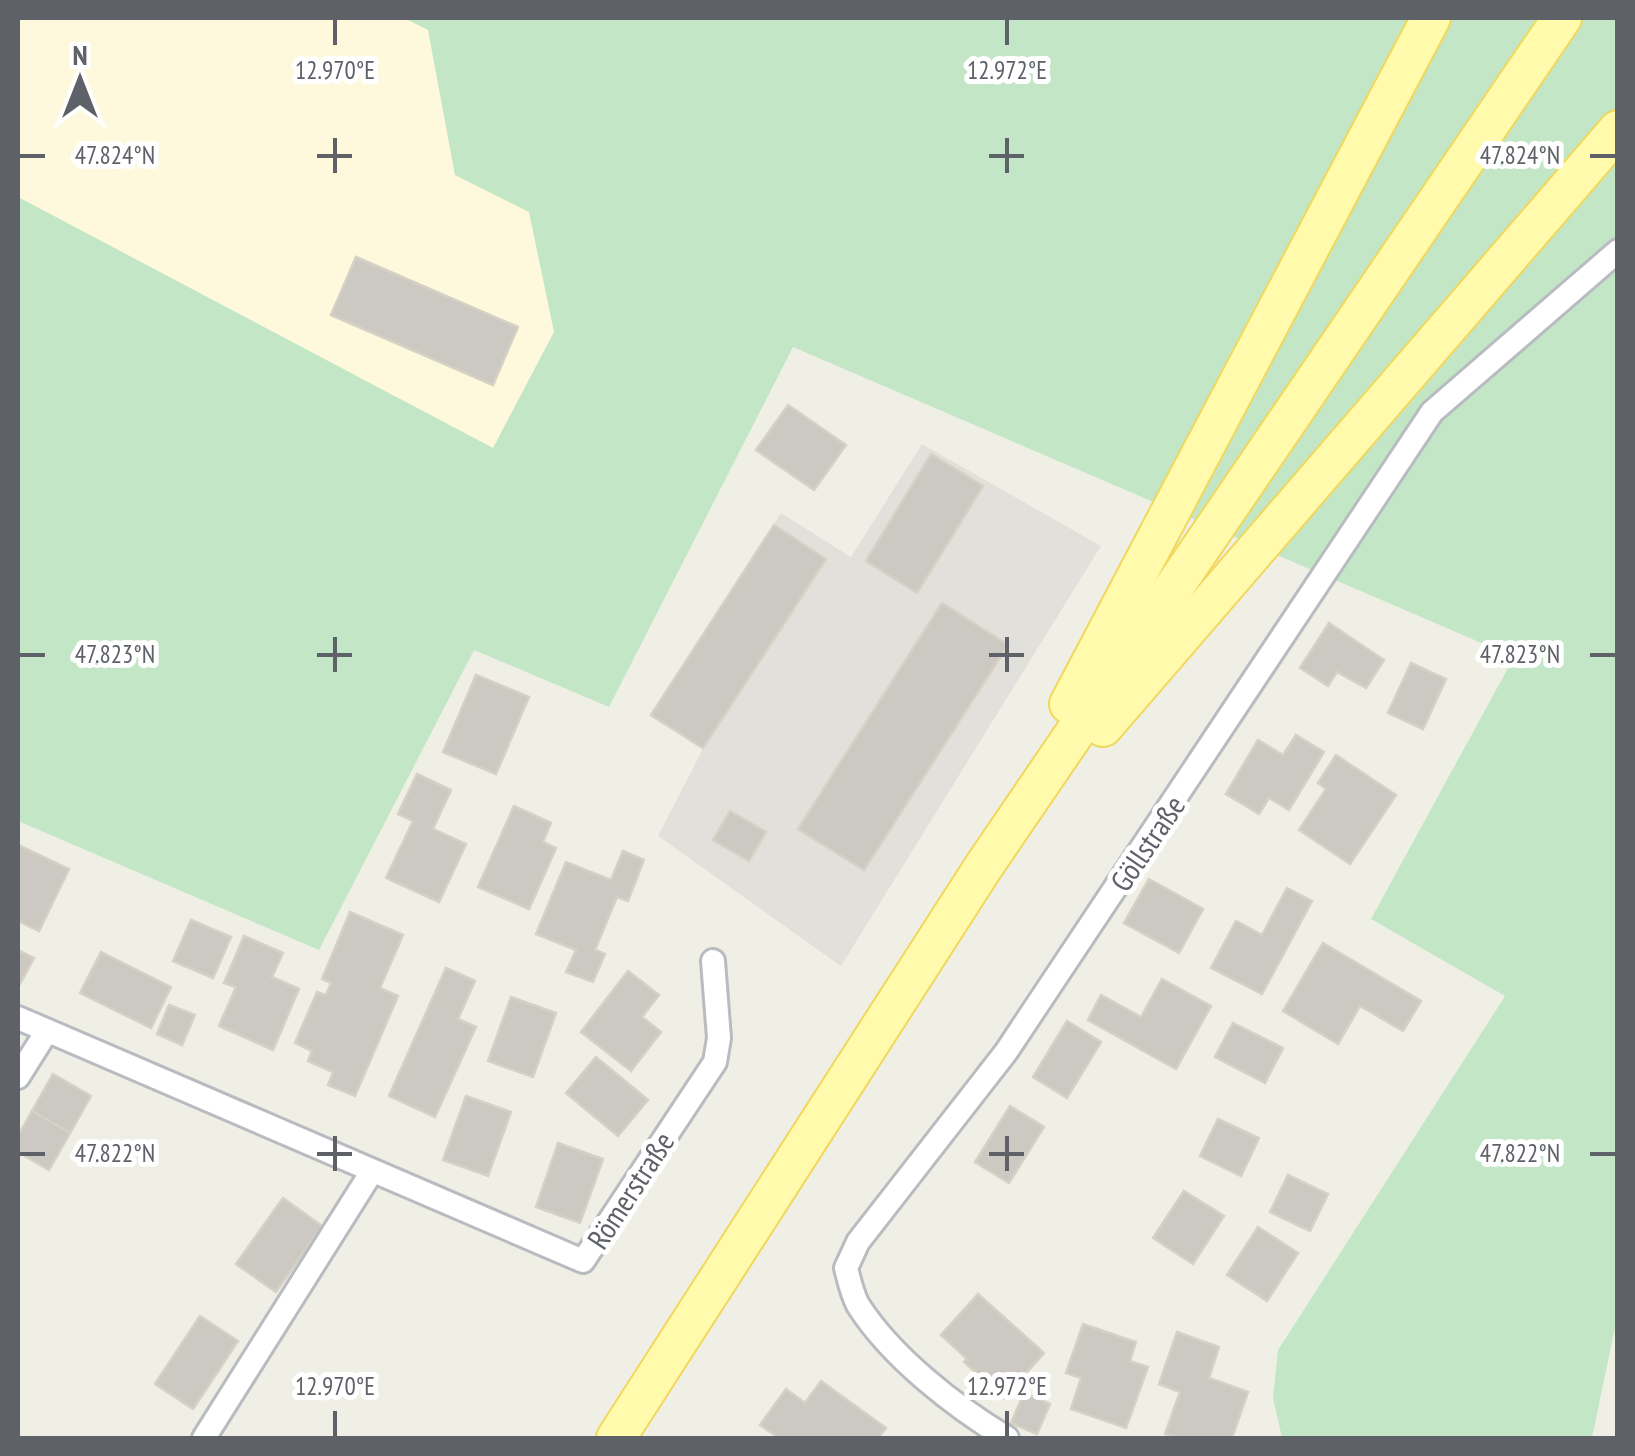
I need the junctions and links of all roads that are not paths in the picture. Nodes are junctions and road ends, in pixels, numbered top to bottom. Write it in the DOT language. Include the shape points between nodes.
graph roads {
  1 [pos="1431,18"];
  2 [pos="1562,18"];
  3 [pos="1618,130"];
  4 [pos="1618,251"];
  5 [pos="984,866"];
  6 [pos="713,961"];
  7 [pos="18,1018"];
  8 [pos="47,1031"];
  9 [pos="18,1077"];
  10 [pos="371,1172"];
  11 [pos="204,1438"];
  12 [pos="616,1438"];
  13 [pos="1007,1438"];
  1 -- 5 [label="main road"];
  2 -- 5 [label="main road"];
  3 -- 5 [label="main road"];
  4 -- 13 [label="street, Göllstraße" via="1432,412 1017,1036 858,1242 846,1268 856,1301 883,1338 970,1416"];
  5 -- 12 [label="main road"];
  6 -- 10 [label="street, Römerstraße" via="715,1062 582,1261"];
  7 -- 8 [label="street, Römerstraße"];
  8 -- 9 [label="street"];
  8 -- 10 [label="street, Römerstraße"];
  10 -- 11 [label="street"];
}
